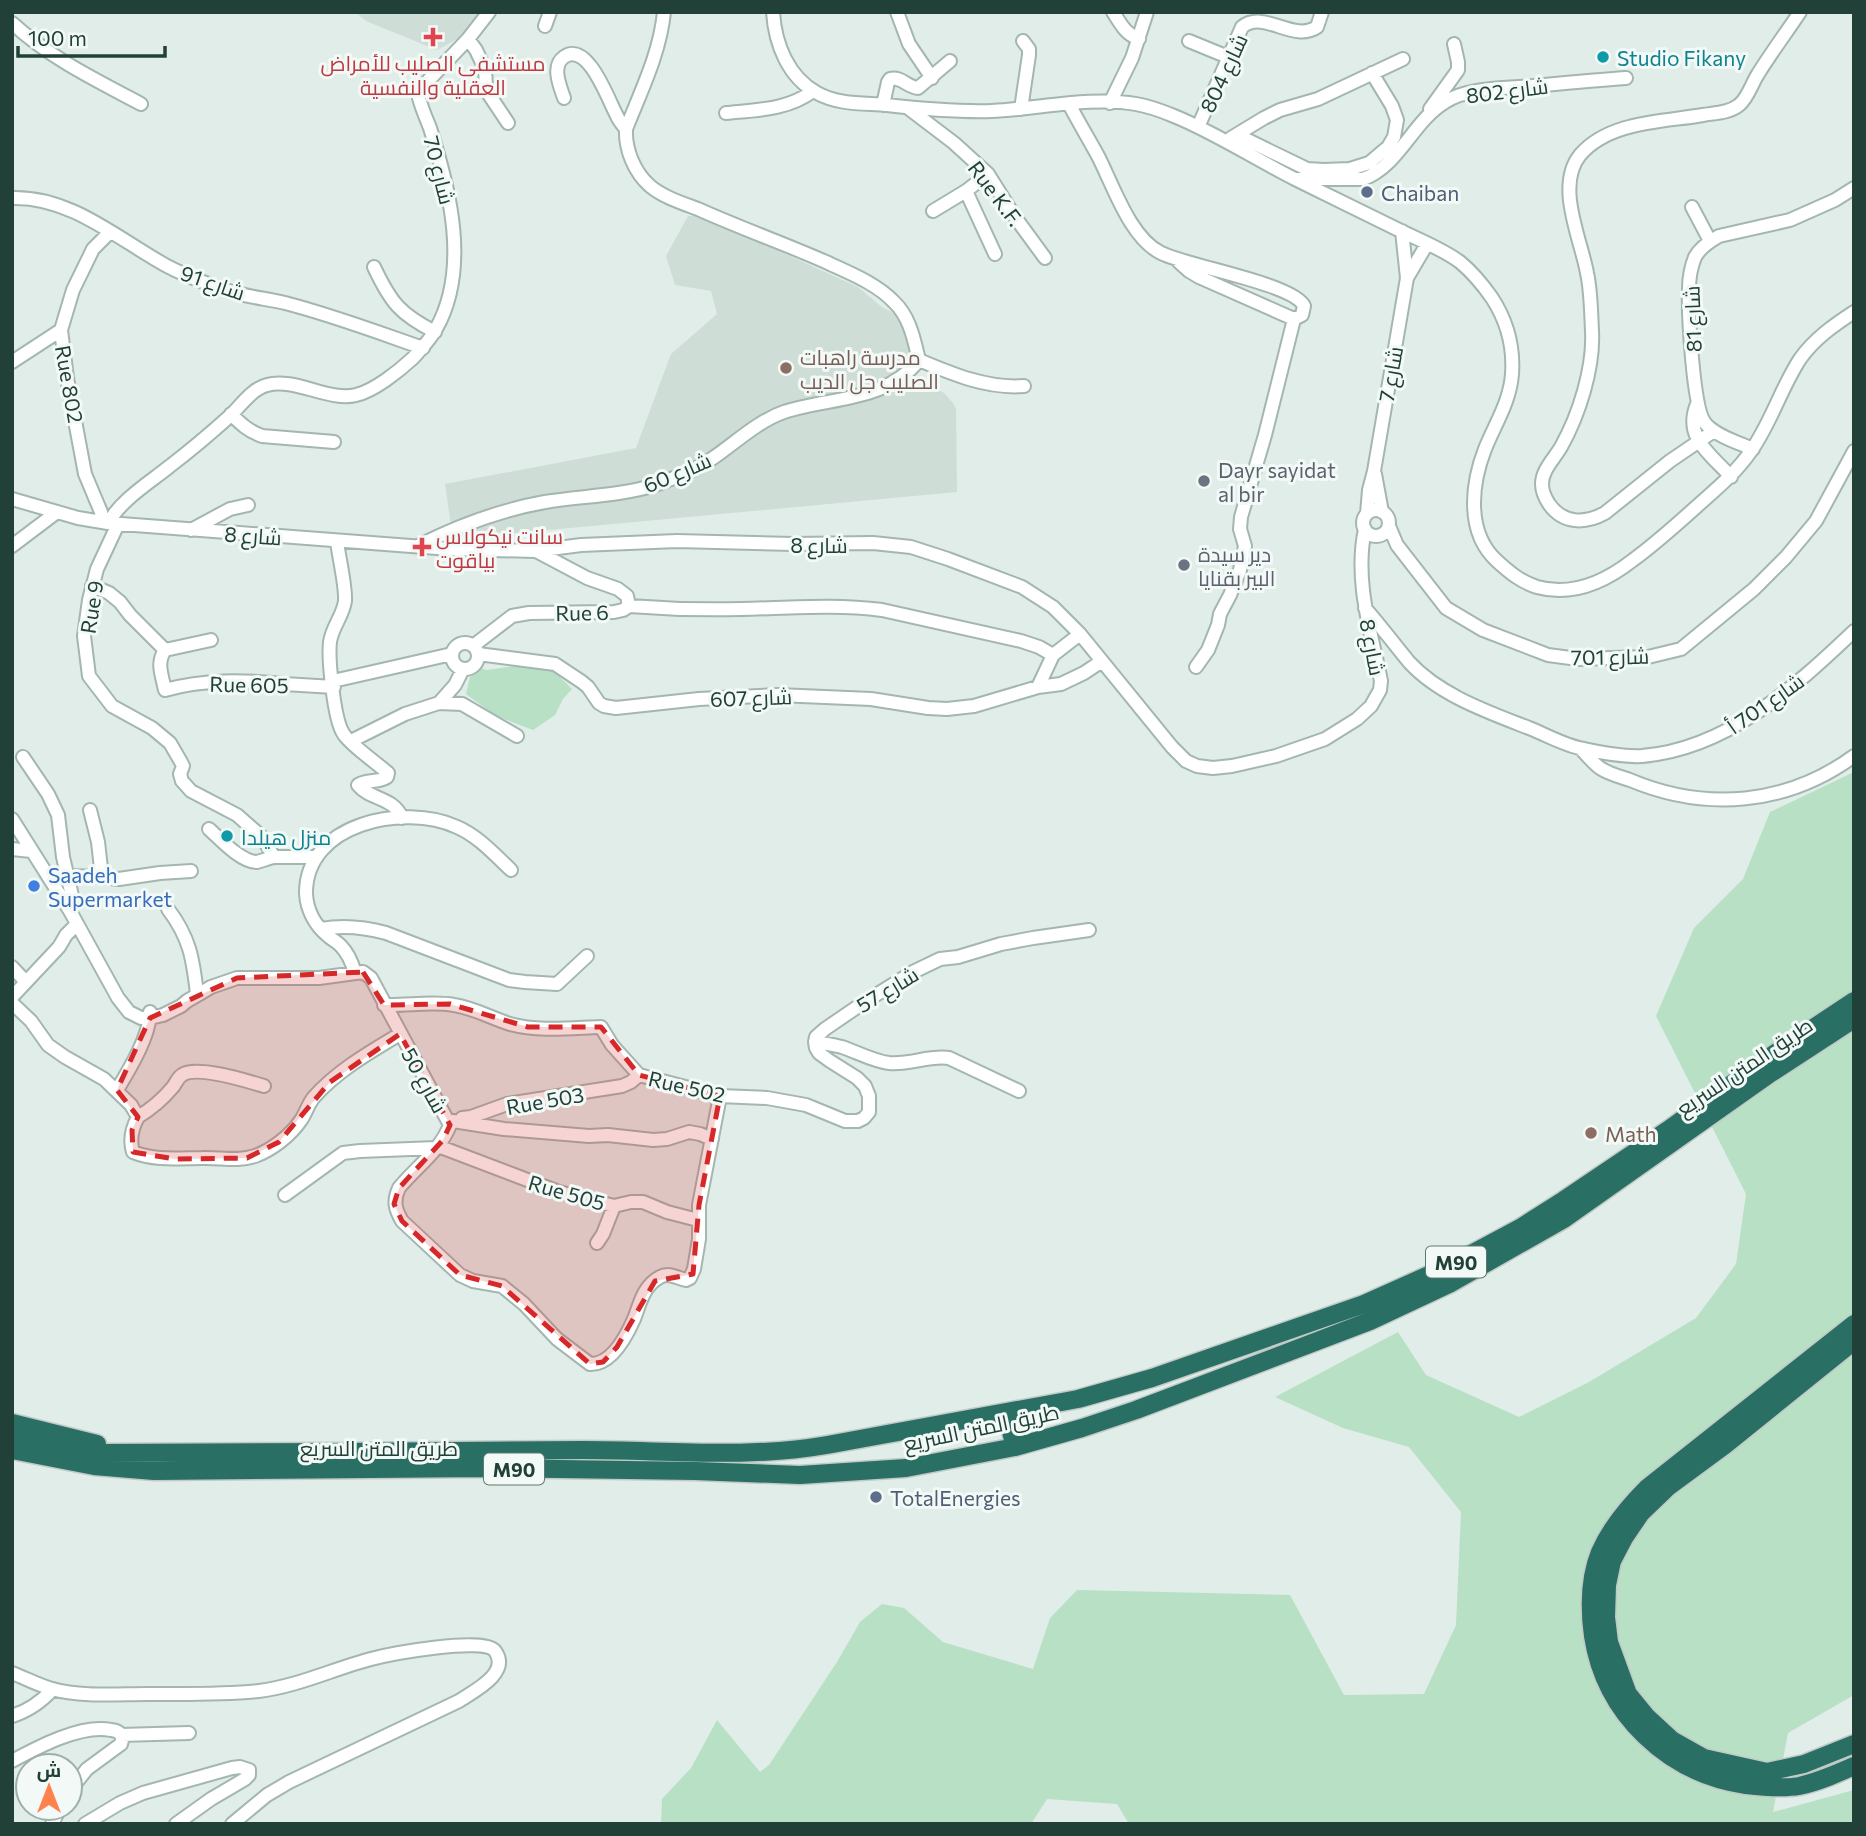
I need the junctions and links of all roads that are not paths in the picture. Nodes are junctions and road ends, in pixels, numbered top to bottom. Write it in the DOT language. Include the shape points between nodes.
graph roads {
  1 [pos="489,12"];
  2 [pos="550,12"];
  3 [pos="664,12"];
  4 [pos="772,12"];
  5 [pos="897,12"];
  6 [pos="1113,12"];
  7 [pos="1147,12"];
  8 [pos="1322,12"];
  9 [pos="1800,12"];
  10 [pos="12,23"];
  11 [pos="545,26"];
  12 [pos="468,39"];
  13 [pos="1139,39"];
  14 [pos="1023,41"];
  15 [pos="1189,41"];
  16 [pos="1454,44"];
  17 [pos="1228,57"];
  18 [pos="1403,59"];
  19 [pos="950,61"];
  20 [pos="1373,73"];
  21 [pos="932,78"];
  22 [pos="1626,78"];
  23 [pos="814,92"];
  24 [pos="564,98"];
  25 [pos="1110,103"];
  26 [pos="141,104"];
  27 [pos="1069,104"];
  28 [pos="883,105"];
  29 [pos="908,108"];
  30 [pos="1021,109"];
  31 [pos="726,113"];
  32 [pos="1425,119"];
  33 [pos="508,123"];
  34 [pos="1198,127"];
  35 [pos="626,129"];
  36 [pos="1237,135"];
  37 [pos="1225,142"];
  38 [pos="988,174"];
  39 [pos="1295,179"];
  40 [pos="1854,188"];
  41 [pos="966,191"];
  42 [pos="12,198"];
  43 [pos="1692,207"];
  44 [pos="933,211"];
  45 [pos="94,223"];
  46 [pos="110,232"];
  47 [pos="1402,232"];
  48 [pos="1710,241"];
  49 [pos="1427,244"];
  50 [pos="93,249"];
  51 [pos="995,254"];
  52 [pos="1045,258"];
  53 [pos="1177,259"];
  54 [pos="374,268"];
  55 [pos="1407,278"];
  56 [pos="1854,312"];
  57 [pos="1294,319"];
  58 [pos="61,330"];
  59 [pos="435,332"];
  60 [pos="423,348"];
  61 [pos="919,360"];
  62 [pos="12,362"];
  63 [pos="1024,386"];
  64 [pos="1698,404"];
  65 [pos="231,414"];
  66 [pos="1714,431"];
  67 [pos="1698,441"];
  68 [pos="334,442"];
  69 [pos="1753,449"];
  70 [pos="1854,451"];
  71 [pos="1374,471"];
  72 [pos="1731,477"];
  73 [pos="12,499"];
  74 [pos="248,505"];
  75 [pos="57,512"];
  76 [pos="1382,512"];
  77 [pos="1367,514"];
  78 [pos="109,523"];
  79 [pos="191,530"];
  80 [pos="1378,531"];
  81 [pos="337,542"];
  82 [pos="12,546"];
  83 [pos="417,546"];
  84 [pos="535,551"];
  85 [pos="92,586"];
  86 [pos="629,606"];
  87 [pos="1365,607"];
  88 [pos="1854,631"];
  89 [pos="1080,634"];
  90 [pos="211,640"];
  91 [pos="165,650"];
  92 [pos="475,650"];
  93 [pos="452,654"];
  94 [pos="1054,655"];
  95 [pos="1102,661"];
  96 [pos="1196,667"];
  97 [pos="463,669"];
  98 [pos="333,684"];
  99 [pos="455,685"];
  100 [pos="1038,687"];
  101 [pos="439,703"];
  102 [pos="462,704"];
  103 [pos="517,736"];
  104 [pos="351,741"];
  105 [pos="1581,749"];
  106 [pos="1620,755"];
  107 [pos="1854,756"];
  108 [pos="23,757"];
  109 [pos="1616,775"];
  110 [pos="90,810"];
  111 [pos="402,818"];
  112 [pos="12,819"];
  113 [pos="209,829"];
  114 [pos="12,849"];
  115 [pos="31,851"];
  116 [pos="289,856"];
  117 [pos="274,857"];
  118 [pos="317,857"];
  119 [pos="511,870"];
  120 [pos="191,871"];
  121 [pos="308,875"];
  122 [pos="67,876"];
  123 [pos="102,877"];
  124 [pos="168,909"];
  125 [pos="70,911"];
  126 [pos="80,929"];
  127 [pos="321,929"];
  128 [pos="1090,930"];
  129 [pos="587,956"];
  130 [pos="12,967"];
  131 [pos="355,973"];
  132 [pos="26,982"];
  133 [pos="12,997"];
  134 [pos="192,998"];
  135 [pos="1854,1001"];
  136 [pos="12,1003"];
  137 [pos="384,1005"];
  138 [pos="150,1015"];
  139 [pos="1854,1019"];
  140 [pos="400,1034"];
  141 [pos="815,1042"];
  142 [pos="639,1075"];
  143 [pos="264,1086"];
  144 [pos="117,1090"];
  145 [pos="1019,1091"];
  146 [pos="720,1096"];
  147 [pos="138,1117"];
  148 [pos="451,1123"];
  149 [pos="712,1139"];
  150 [pos="437,1147"];
  151 [pos="285,1195"];
  152 [pos="614,1206"];
  153 [pos="698,1220"];
  154 [pos="597,1243"];
  155 [pos="1854,1324"];
  156 [pos="1854,1341"];
  157 [pos="1006,1413"];
  158 [pos="12,1423"];
  159 [pos="12,1436"];
  160 [pos="1721,1439"];
  161 [pos="1015,1447"];
  162 [pos="12,1450"];
  163 [pos="127,1453"];
  164 [pos="12,1672"];
  165 [pos="53,1689"];
  166 [pos="12,1716"];
  167 [pos="189,1733"];
  168 [pos="121,1735"];
  169 [pos="1854,1744"];
  170 [pos="12,1761"];
  171 [pos="1854,1766"];
  172 [pos="84,1773"];
  173 [pos="85,1824"];
  174 [pos="176,1824"];
  175 [pos="232,1824"];
  1 -- 12 [label="street, شارع 70"];
  2 -- 11 [label="street"];
  3 -- 35 [label="street" via="653,62"];
  4 -- 23 [label="street" via="781,53"];
  5 -- 21 [label="street" via="909,44"];
  6 -- 13 [label="street" via="1130,36"];
  7 -- 13 [label="street"];
  8 -- 17 [label="street, شارع 804" via="1317,27 1306,32 1247,23"];
  9 -- 67 [label="street" via="1738,106 1609,134 1579,156 1571,171 1569,196 1588,274 1593,350 1571,427 1544,474 1543,492 1563,517 1595,518"];
  10 -- 26 [label="street" via="75,69"];
  12 -- 33 [label="street" via="485,69 488,93"];
  12 -- 59 [label="street, شارع 70" via="424,85 419,99 452,215 454,266 449,297"];
  13 -- 25 [label="street"];
  14 -- 30 [label="street" via="1029,55"];
  15 -- 17 [label="street"];
  16 -- 32 [label="street" via="1458,70"];
  17 -- 34 [label="street, شارع 804"];
  18 -- 20 [label="street"];
  19 -- 21 [label="street"];
  20 -- 36 [label="street" via="1272,114"];
  20 -- 36 [label="street" via="1392,106 1396,129 1388,147 1369,163 1350,169 1307,169"];
  21 -- 28 [label="street" via="918,88 890,79"];
  22 -- 32 [label="street, شارع 802" via="1469,93 1443,102"];
  23 -- 28 [label="street" via="846,103"];
  23 -- 31 [label="street" via="778,107"];
  24 -- 35 [label="street" via="558,63 576,55 593,68"];
  25 -- 27 [label="street"];
  25 -- 34 [label="street" via="1140,105"];
  27 -- 30 [label="street"];
  27 -- 53 [label="street" via="1142,238 1160,253"];
  28 -- 29 [label="street"];
  29 -- 30 [label="street"];
  29 -- 38 [label="street, Rue K.F."];
  32 -- 39 [label="street, شارع 802" via="1372,176"];
  34 -- 37 [label="street"];
  35 -- 61 [label="street" via="628,151 650,186 886,294 907,320"];
  36 -- 37 [label="street"];
  37 -- 39 [label="street"];
  38 -- 41 [label="street"];
  38 -- 52 [label="street, Rue K.F."];
  39 -- 47 [label="street"];
  40 -- 48 [label="street" via="1790,220"];
  41 -- 44 [label="street"];
  41 -- 51 [label="street"];
  42 -- 45 [label="street, شارع 91" via="53,204"];
  43 -- 48 [label="street"];
  45 -- 46 [label="street, شارع 91"];
  45 -- 50 [label="street, Rue 802"];
  46 -- 50 [label="street, Rue 802"];
  46 -- 60 [label="street, شارع 91" via="169,268 232,292 341,319"];
  47 -- 49 [label="street"];
  47 -- 55 [label="street"];
  48 -- 64 [label="street, شارع 81" via="1696,254 1690,272"];
  49 -- 55 [label="street"];
  49 -- 72 [label="street" via="1459,261 1479,280 1493,299 1511,342 1512,374 1506,404 1475,482 1474,516 1487,552 1513,575 1541,588 1562,590 1604,580"];
  50 -- 58 [label="street, Rue 802" via="73,290"];
  53 -- 57 [label="street" via="1199,277"];
  53 -- 57 [label="street" via="1297,297 1305,309"];
  54 -- 59 [label="street" via="403,313"];
  55 -- 71 [label="street, شارع 7"];
  56 -- 69 [label="street" via="1833,325 1798,362"];
  57 -- 96 [label="street" via="1241,517 1245,555 1209,650"];
  58 -- 62 [label="street"];
  58 -- 78 [label="street, Rue 802" via="82,461"];
  59 -- 60 [label="street, شارع 70"];
  60 -- 65 [label="street, شارع 70" via="387,379 360,394 344,396 272,383 258,388"];
  61 -- 63 [label="street" via="989,384"];
  61 -- 83 [label="street, شارع 60" via="884,388 771,417 709,461 671,479 498,512"];
  64 -- 66 [label="street, شارع 81" via="1703,422"];
  64 -- 67 [label="street, شارع 81" via="1693,422"];
  65 -- 68 [label="street" via="262,436"];
  65 -- 78 [label="street, Rue 9" via="122,505"];
  66 -- 67 [label="street"];
  66 -- 69 [label="street"];
  67 -- 72 [label="street"];
  69 -- 72 [label="street"];
  70 -- 80 [label="street, شارع 701" via="1816,521 1786,557 1681,649 1648,657 1548,655 1483,630 1446,608 1397,545"];
  71 -- 76 [label="street, شارع 7"];
  71 -- 77 [label="street, شارع 7"];
  73 -- 75 [label="street, شارع 8"];
  74 -- 79 [label="street" via="230,509"];
  75 -- 78 [label="street, شارع 8"];
  75 -- 82 [label="street"];
  76 -- 77 [label="street"];
  76 -- 80 [label="street" via="1389,520"];
  77 -- 80 [label="street" via="1364,524"];
  78 -- 79 [label="street, شارع 8"];
  78 -- 85 [label="street, Rue 9"];
  79 -- 81 [label="street, شارع 8"];
  80 -- 87 [label="street, شارع 8" via="1362,551"];
  81 -- 83 [label="street, شارع 8"];
  81 -- 98 [label="street" via="345,592 342,615 330,642"];
  83 -- 84 [label="street, شارع 8"];
  84 -- 86 [label="street, Rue 6" via="618,589 627,596"];
  84 -- 89 [label="street, شارع 8" via="677,541 900,545 1022,587 1053,607"];
  85 -- 91 [label="street" via="120,602"];
  85 -- 117 [label="street, Rue 9" via="84,636 89,676 112,706 152,727 170,743 183,766 182,781 191,791 237,815 262,837"];
  86 -- 92 [label="street, Rue 6" via="614,612 512,616"];
  86 -- 94 [label="street" via="683,610 862,607 1021,641"];
  87 -- 95 [label="street, شارع 8" via="1381,681 1371,706 1325,738 1232,766 1213,768 1186,761"];
  87 -- 105 [label="street" via="1410,663 1437,685"];
  88 -- 106 [label="street, شارع 701 أ" via="1740,724 1678,750"];
  89 -- 94 [label="street"];
  89 -- 95 [label="street, شارع 8"];
  90 -- 91 [label="street"];
  91 -- 98 [label="street, Rue 605" via="159,663 165,690 209,681"];
  92 -- 93 [label="street" via="460,644"];
  92 -- 97 [label="street" via="476,663"];
  92 -- 100 [label="street, شارع 607" via="555,664 582,682 599,703 616,708 778,695 857,698 947,709 975,706"];
  93 -- 97 [label="street" via="457,667"];
  93 -- 98 [label="street, Rue 605"];
  94 -- 100 [label="street"];
  95 -- 100 [label="street, شارع 607" via="1072,680"];
  97 -- 99 [label="street"];
  98 -- 104 [label="street" via="337,718"];
  99 -- 101 [label="street"];
  99 -- 102 [label="street"];
  101 -- 102 [label="street"];
  101 -- 104 [label="street"];
  102 -- 103 [label="street"];
  104 -- 111 [label="street" via="388,773 383,780 358,785 396,807"];
  105 -- 106 [label="street, شارع 701 أ"];
  105 -- 109 [label="street"];
  106 -- 109 [label="street"];
  107 -- 109 [label="street" via="1788,791 1728,801 1647,788"];
  108 -- 122 [label="street" via="54,804"];
  110 -- 123 [label="street"];
  111 -- 118 [label="street" via="351,829"];
  111 -- 119 [label="street" via="430,819 457,827"];
  112 -- 115 [label="street"];
  113 -- 117 [label="street" via="248,861"];
  114 -- 115 [label="street"];
  115 -- 125 [label="street"];
  116 -- 117 [label="street"];
  116 -- 118 [label="street"];
  116 -- 121 [label="street"];
  118 -- 121 [label="street"];
  120 -- 123 [label="street"];
  121 -- 127 [label="street" via="308,907"];
  122 -- 123 [label="street"];
  122 -- 125 [label="street" via="74,900"];
  124 -- 134 [label="street" via="190,947"];
  125 -- 126 [label="street"];
  126 -- 132 [label="street" via="66,934"];
  126 -- 138 [label="street" via="114,990"];
  127 -- 129 [label="street" via="350,927 386,933 509,980 534,984 557,984"];
  127 -- 131 [label="street, شارع 50" via="346,952"];
  128 -- 141 [label="street, شارع 57" via="940,959 863,1003 825,1029"];
  130 -- 132 [label="street"];
  131 -- 134 [label="street" via="237,978"];
  131 -- 137 [label="street, شارع 50" via="371,978"];
  132 -- 133 [label="street"];
  134 -- 138 [label="street"];
  135 -- 157 [label="highway, طريق المتن السريع / M90" via="1564,1200 1449,1266 1364,1304 1152,1378"];
  136 -- 144 [label="street" via="48,1045"];
  137 -- 140 [label="street, شارع 50"];
  137 -- 142 [label="street, Rue 502" via="450,1004 510,1024 601,1027"];
  138 -- 144 [label="street" via="138,1052"];
  139 -- 161 [label="highway, طريق المتن السريع / M90" via="1564,1219 1451,1283 1370,1321 1175,1395"];
  140 -- 147 [label="street" via="330,1082 291,1132 256,1156 175,1159 139,1155 133,1152 131,1142"];
  140 -- 148 [label="street, شارع 50"];
  141 -- 145 [label="street" via="882,1062 949,1058"];
  141 -- 146 [label="street, Rue 502" via="819,1053 864,1086 869,1096 869,1112 864,1118 845,1121 789,1101"];
  142 -- 146 [label="street, Rue 502"];
  142 -- 148 [label="street, Rue 503" via="622,1086 508,1104"];
  143 -- 147 [label="street" via="216,1074 186,1073"];
  144 -- 147 [label="street"];
  146 -- 149 [label="street"];
  148 -- 149 [label="street" via="653,1140 689,1132"];
  148 -- 150 [label="street, شارع 50"];
  149 -- 153 [label="street"];
  150 -- 151 [label="street" via="343,1153"];
  150 -- 152 [label="street, Rue 505" via="559,1192"];
  150 -- 153 [label="street, شارع 50" via="395,1195 402,1221 460,1275 502,1286 590,1364 609,1357 647,1289 660,1276 690,1278 699,1239"];
  152 -- 153 [label="street, Rue 505" via="643,1202"];
  152 -- 154 [label="street"];
  155 -- 160 [label="highway"];
  156 -- 160 [label="highway"];
  157 -- 161 [label="highway"];
  157 -- 163 [label="highway, طريق المتن السريع / M90" via="764,1453"];
  158 -- 163 [label="highway"];
  159 -- 163 [label="highway, طريق المتن السريع / M90" via="71,1449"];
  160 -- 169 [label="highway" via="1641,1513 1612,1561 1607,1585 1609,1642 1628,1694 1672,1740 1704,1758 1735,1766 1767,1772 1804,1764"];
  160 -- 171 [label="highway" via="1647,1488 1624,1512 1600,1553 1590,1599 1602,1674 1635,1727 1695,1772 1764,1788 1797,1786"];
  161 -- 162 [label="highway, طريق المتن السريع / M90" via="906,1468 800,1475 484,1468 153,1471 94,1466"];
  164 -- 165 [label="street"];
  165 -- 166 [label="street" via="40,1702"];
  165 -- 175 [label="street" via="120,1695 235,1693 284,1687 368,1660 433,1648 479,1644 496,1652 496,1672 476,1690 289,1782"];
  167 -- 168 [label="street"];
  168 -- 170 [label="street" via="111,1730 73,1734"];
  168 -- 172 [label="street" via="121,1744"];
  173 -- 174 [label="street" via="142,1793 232,1768 249,1770 245,1779"];
}
